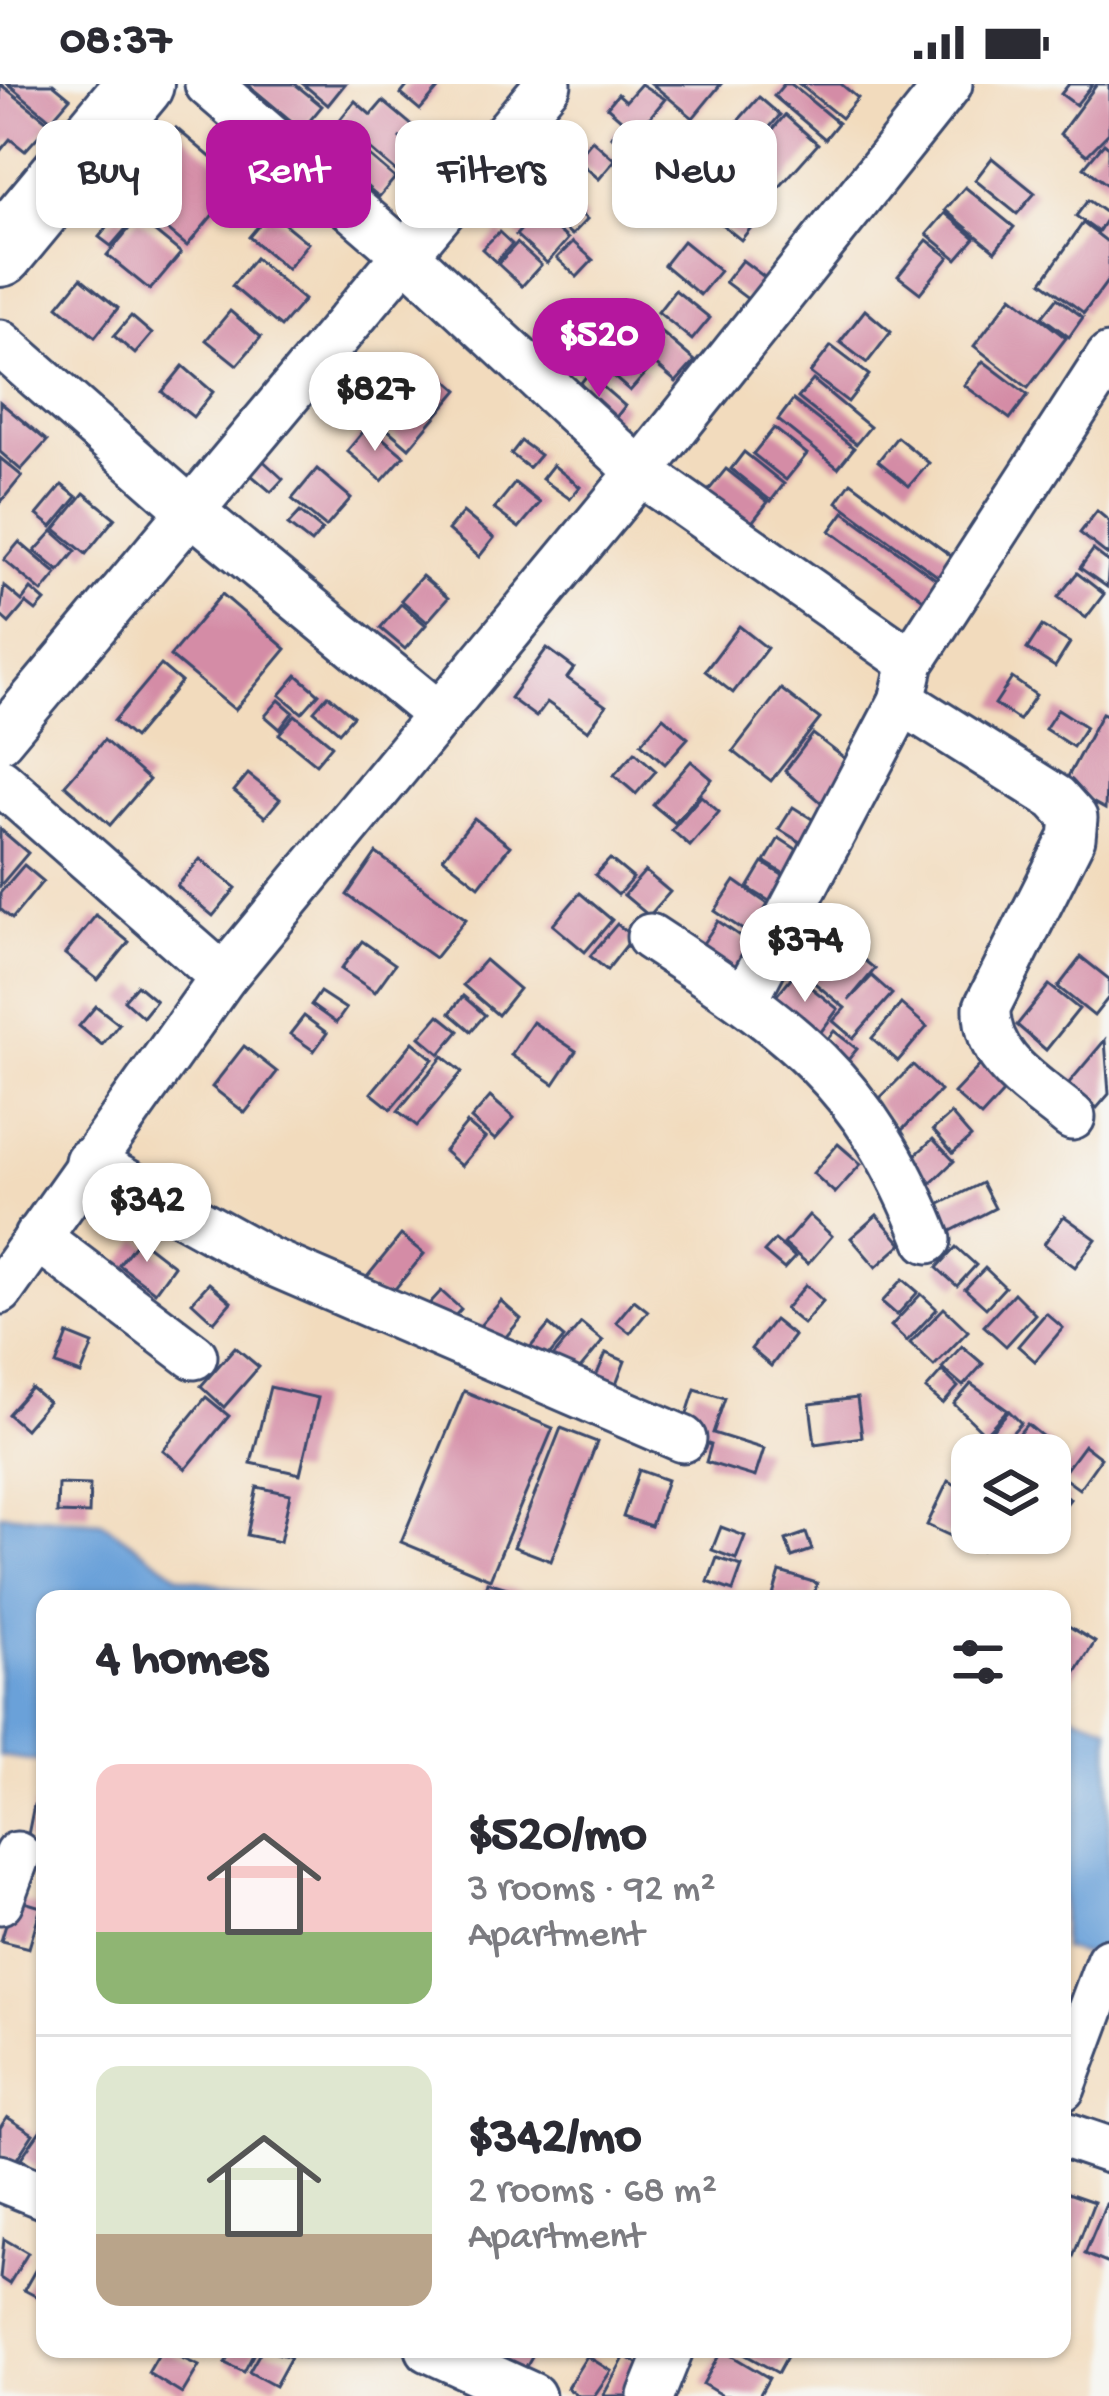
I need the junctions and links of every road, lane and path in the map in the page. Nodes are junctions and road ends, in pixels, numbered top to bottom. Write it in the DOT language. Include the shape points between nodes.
graph roads {
  1 [pos="140,84"];
  2 [pos="208,84"];
  3 [pos="548,84"];
  4 [pos="949,84"];
  5 [pos="0,253"];
  6 [pos="405,254"];
  7 [pos="0,344"];
  8 [pos="1109,357"];
  9 [pos="640,472"];
  10 [pos="189,509"];
  11 [pos="906,681"];
  12 [pos="439,716"];
  13 [pos="0,739"];
  14 [pos="0,782"];
  15 [pos="650,937"];
  16 [pos="224,977"];
  17 [pos="745,999"];
  18 [pos="1072,1117"];
  19 [pos="88,1161"];
  20 [pos="37,1237"];
  21 [pos="928,1240"];
  22 [pos="0,1291"];
  23 [pos="194,1356"];
  24 [pos="683,1439"];
  25 [pos="21,1856"];
  26 [pos="0,1901"];
  27 [pos="1108,1963"];
  28 [pos="1071,2064"];
  29 [pos="1071,2137"];
  30 [pos="1109,2150"];
  31 [pos="0,2178"];
  32 [pos="36,2192"];
  33 [pos="449,2358"];
  34 [pos="666,2358"];
  35 [pos="532,2396"];
  36 [pos="651,2396"];
  1 -- 5 [label="highway"];
  2 -- 6 [label="street"];
  3 -- 6 [label="street"];
  4 -- 9 [label="street"];
  6 -- 9 [label="street"];
  6 -- 10 [label="street"];
  7 -- 10 [label="street"];
  8 -- 11 [label="street"];
  9 -- 11 [label="street"];
  9 -- 12 [label="street"];
  10 -- 12 [label="street"];
  10 -- 13 [label="street"];
  11 -- 17 [label="street"];
  11 -- 18 [label="street" via="1074,818 1072,838 987,1007 986,1027 993,1049"];
  12 -- 16 [label="street"];
  14 -- 16 [label="street"];
  15 -- 17 [label="street"];
  16 -- 19 [label="street"];
  17 -- 21 [label="street" via="869,1117"];
  19 -- 20 [label="street"];
  19 -- 24 [label="street" via="267,1260"];
  20 -- 22 [label="street"];
  20 -- 23 [label="street"];
  25 -- 26 [label="street"];
  27 -- 28 [label="street"];
  29 -- 30 [label="street"];
  31 -- 32 [label="street"];
  33 -- 35 [label="street"];
  34 -- 36 [label="street"];
}
